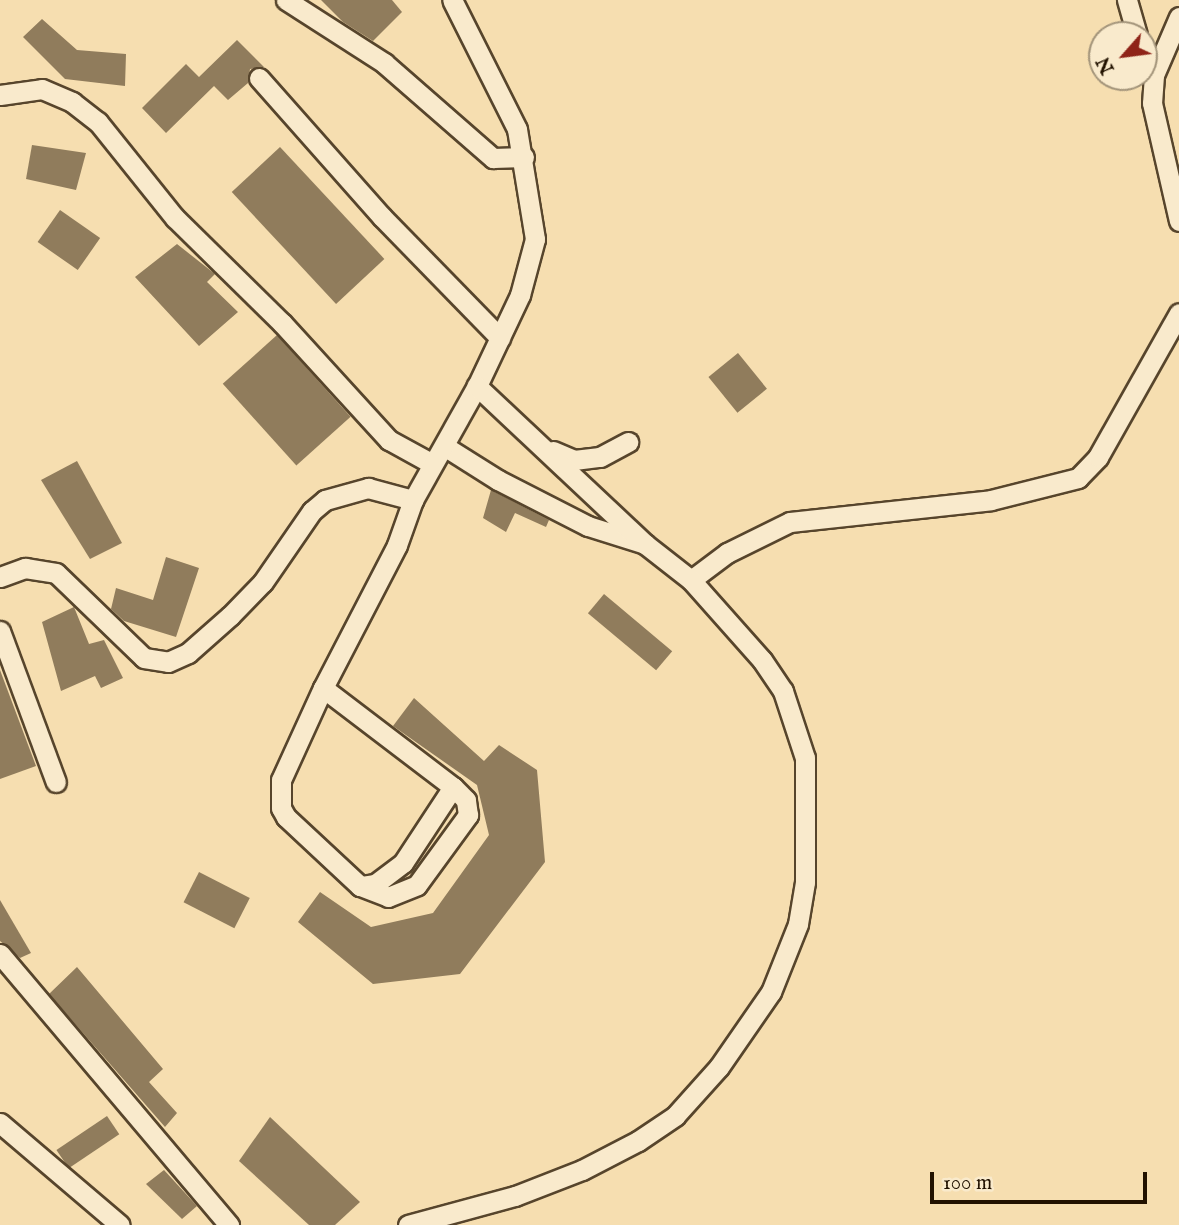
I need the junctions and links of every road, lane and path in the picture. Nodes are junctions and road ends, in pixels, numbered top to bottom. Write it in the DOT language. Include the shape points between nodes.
graph roads {
  1 [pos="286,0"];
  2 [pos="452,0"];
  3 [pos="1127,0"];
  4 [pos="1179,17"];
  5 [pos="1133,21"];
  6 [pos="1158,66"];
  7 [pos="259,78"];
  8 [pos="1153,91"];
  9 [pos="0,95"];
  10 [pos="524,157"];
  11 [pos="1179,221"];
  12 [pos="1179,313"];
  13 [pos="500,338"];
  14 [pos="477,386"];
  15 [pos="628,442"];
  16 [pos="444,446"];
  17 [pos="546,447"];
  18 [pos="431,463"];
  19 [pos="413,500"];
  20 [pos="645,544"];
  21 [pos="0,577"];
  22 [pos="691,580"];
  23 [pos="0,631"];
  24 [pos="323,688"];
  25 [pos="56,782"];
  26 [pos="0,954"];
  27 [pos="0,1123"];
  28 [pos="120,1225"];
  29 [pos="229,1225"];
  30 [pos="408,1225"];
  1 -- 10 [label="street" via="384,63 493,158"];
  2 -- 10 [label="street" via="488,65 517,129"];
  3 -- 5 [label="street"];
  4 -- 6 [label="street"];
  7 -- 13 [label="street" via="382,218"];
  8 -- 11 [label="street"];
  9 -- 18 [label="street" via="42,89 72,102 98,121 175,218 282,323 390,440"];
  10 -- 13 [label="street" via="535,239 520,295"];
  12 -- 22 [label="street" via="1098,457 1078,478 990,500 790,522 727,553"];
  13 -- 14 [label="street"];
  14 -- 16 [label="street"];
  14 -- 17 [label="street"];
  15 -- 17 [label="street" via="600,457 574,460"];
  16 -- 18 [label="street"];
  16 -- 20 [label="street" via="587,526"];
  17 -- 20 [label="street"];
  18 -- 19 [label="street"];
  19 -- 21 [label="street" via="368,488 325,500 312,511 263,582 230,617 188,653 167,662 144,658 56,573 25,568"];
  19 -- 24 [label="street" via="397,545"];
  20 -- 22 [label="street"];
  22 -- 30 [label="street" via="762,660 783,691 798,726 805,758 807,839 798,923 785,961 746,1031 683,1107 659,1128 582,1170 515,1195"];
  23 -- 25 [label="street"];
  24 -- 24 [label="street" via="281,780 281,808 311,843 360,886 395,872 439,815 453,787"];
  26 -- 29 [label="street"];
  27 -- 28 [label="street"];
}
